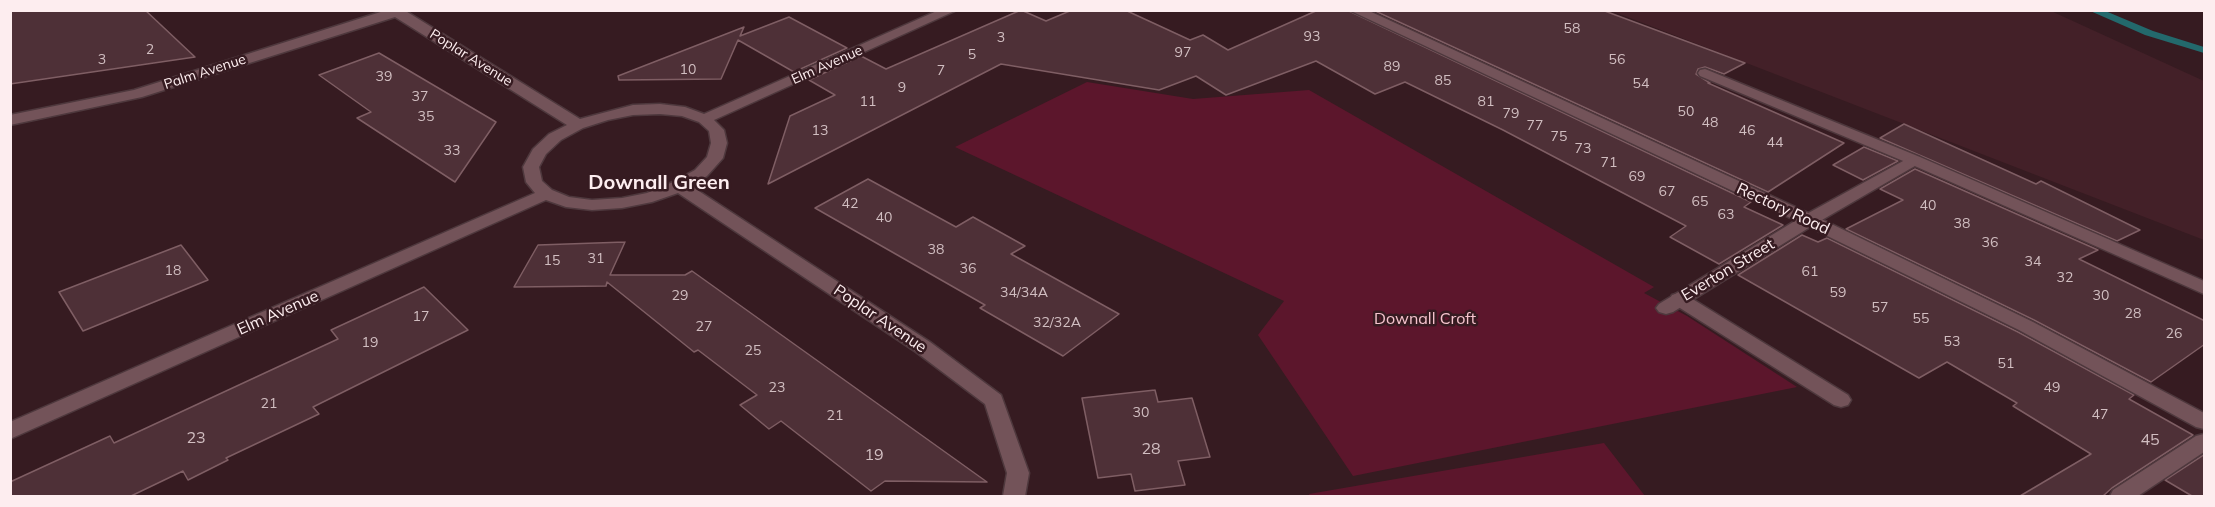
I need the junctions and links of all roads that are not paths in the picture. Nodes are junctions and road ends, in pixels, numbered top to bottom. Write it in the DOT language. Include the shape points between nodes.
graph roads {
  1 [pos="951,10"];
  2 [pos="1355,10"];
  3 [pos="395,11"];
  4 [pos="928,14"];
  5 [pos="1705,73"];
  6 [pos="704,119"];
  7 [pos="10,120"];
  8 [pos="578,124"];
  9 [pos="1914,160"];
  10 [pos="679,186"];
  11 [pos="546,194"];
  12 [pos="1809,220"];
  13 [pos="2205,288"];
  14 [pos="1841,400"];
  15 [pos="2205,422"];
  16 [pos="10,431"];
  17 [pos="2205,442"];
  18 [pos="1014,496"];
  19 [pos="2121,496"];
  1 -- 4 [label="street, Elm Avenue"];
  2 -- 12 [label="street, Rectory Road"];
  3 -- 7 [label="street, Palm Avenue" via="138,94"];
  3 -- 8 [label="street, Poplar Avenue"];
  4 -- 6 [label="street, Elm Avenue"];
  5 -- 9 [label="street"];
  6 -- 8 [label="street" via="685,112 633,110"];
  6 -- 10 [label="street" via="716,130 719,143 715,158 701,173"];
  8 -- 11 [label="street" via="555,137 539,152 531,167 534,182"];
  9 -- 12 [label="street, Everton Street"];
  9 -- 13 [label="street"];
  10 -- 11 [label="street" via="652,197 602,204 566,202"];
  10 -- 18 [label="street, Poplar Avenue" via="923,347 994,400 1018,473"];
  11 -- 16 [label="street, Elm Avenue"];
  12 -- 14 [label="street, Everton Street" via="1673,303"];
  12 -- 15 [label="street, Rectory Road" via="2026,326"];
  17 -- 19 [label="street"];
}
